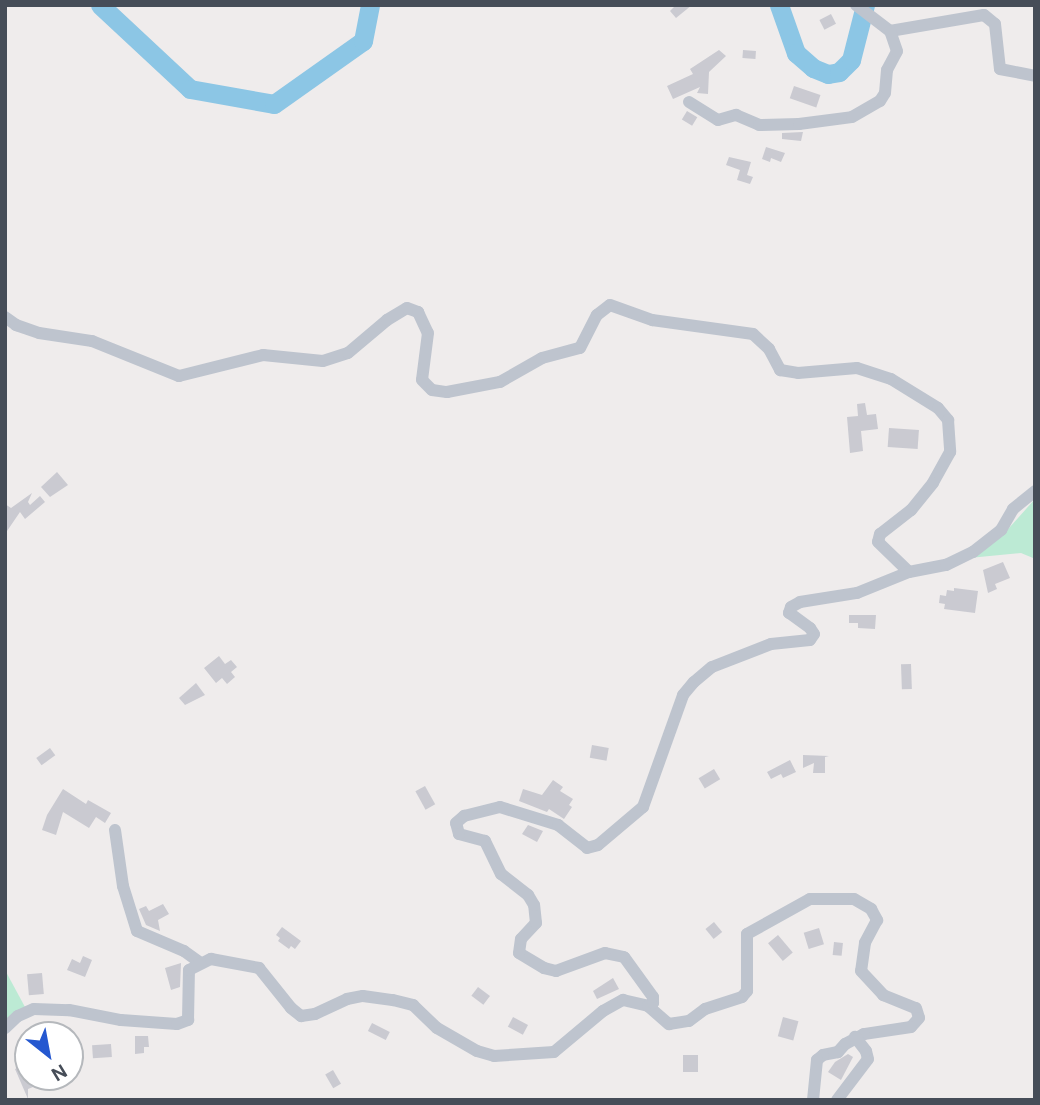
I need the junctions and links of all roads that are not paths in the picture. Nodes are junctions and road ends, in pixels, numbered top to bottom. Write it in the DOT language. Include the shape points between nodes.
graph roads {
  1 [pos="856,5"];
  2 [pos="887,30"];
  3 [pos="1035,76"];
  4 [pos="690,102"];
  5 [pos="5,317"];
  6 [pos="1035,491"];
  7 [pos="909,572"];
  8 [pos="115,830"];
  9 [pos="199,962"];
  10 [pos="648,1006"];
  11 [pos="5,1028"];
  12 [pos="855,1037"];
  13 [pos="813,1100"];
  14 [pos="837,1100"];
  1 -- 2 [label="street"];
  2 -- 3 [label="street" via="984,15 995,24 1000,69"];
  2 -- 4 [label="street" via="897,51 887,70 885,93 880,101 852,117 759,125 736,115 718,120"];
  5 -- 7 [label="street" via="38,333 92,341 179,376 263,355 323,361 348,353 407,309 418,312 428,333 422,380 432,390 447,392 500,382 542,358 580,348 597,315 610,305 652,320 753,334 769,349 780,370 857,368 917,393 948,420 950,452 933,483 911,510 880,534 878,542 885,552"];
  6 -- 7 [label="street" via="1013,509 1001,530 974,552"];
  7 -- 10 [label="street" via="857,593 800,602 789,612 810,628 814,634 810,640 771,644 703,674 683,695 643,807 598,845 587,848 558,825 500,807 464,816 456,823 459,834 485,841 501,874 534,905 536,923 521,939 519,953 556,971 605,953 624,957 653,997"];
  8 -- 9 [label="street" via="123,886 137,931"];
  9 -- 10 [label="street" via="211,958 259,968 301,1016 363,996 413,1005 437,1028 494,1056 554,1052 623,1000"];
  9 -- 11 [label="street" via="187,978 188,1020 177,1024 34,1009"];
  10 -- 12 [label="street" via="669,1024 689,1021 705,1009 742,997 747,990 747,934 810,899 853,899 871,909 877,920 865,943 861,971 883,995 915,1008 919,1018 911,1027"];
  12 -- 13 [label="street" via="838,1052 817,1060"];
  12 -- 14 [label="street" via="868,1059"];
}
